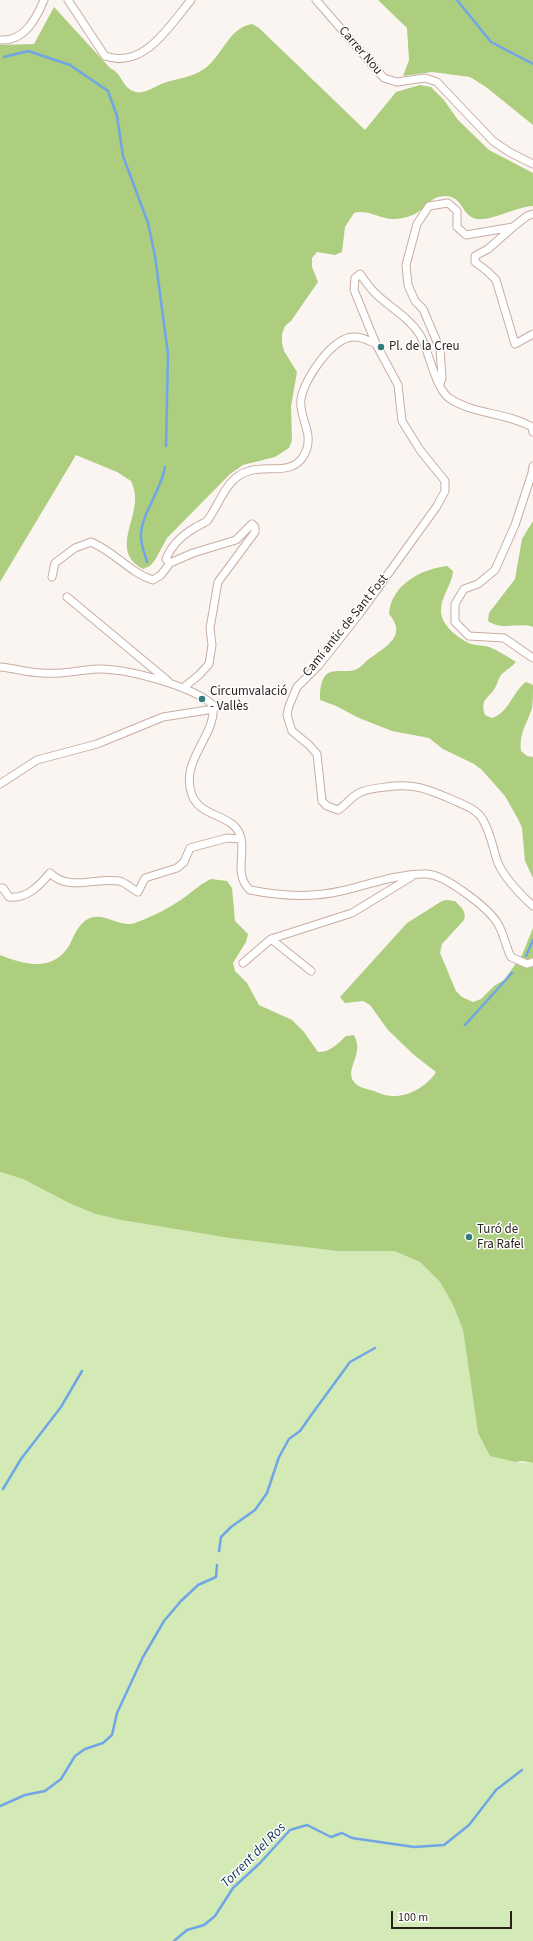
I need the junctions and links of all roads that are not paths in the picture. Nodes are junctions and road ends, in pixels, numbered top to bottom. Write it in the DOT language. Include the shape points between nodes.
graph roads {
  1 [pos="44,0"];
  2 [pos="68,0"];
  3 [pos="191,0"];
  4 [pos="316,0"];
  5 [pos="0,40"];
  6 [pos="533,164"];
  7 [pos="533,214"];
  8 [pos="513,227"];
  9 [pos="533,334"];
  10 [pos="376,344"];
  11 [pos="440,384"];
  12 [pos="533,432"];
  13 [pos="533,466"];
  14 [pos="170,563"];
  15 [pos="52,577"];
  16 [pos="67,597"];
  17 [pos="533,658"];
  18 [pos="0,667"];
  19 [pos="171,684"];
  20 [pos="183,688"];
  21 [pos="214,709"];
  22 [pos="0,784"];
  23 [pos="241,839"];
  24 [pos="414,875"];
  25 [pos="0,888"];
  26 [pos="533,906"];
  27 [pos="271,939"];
  28 [pos="533,962"];
  29 [pos="243,963"];
  30 [pos="311,971"];
  1 -- 5 [label="street" via="28,29 21,35"];
  2 -- 3 [label="street" via="105,56 115,59 129,58 154,45"];
  4 -- 6 [label="street, Carrer Nou" via="384,78 398,82 425,78 436,82 493,142"];
  7 -- 8 [label="street" via="526,216"];
  8 -- 9 [label="street" via="475,256 474,262 496,280 515,344"];
  8 -- 11 [label="street" via="466,235 457,227 457,212 448,203 429,206 418,224 406,265 408,285 415,301 423,309 440,349"];
  10 -- 11 [label="street" via="354,290 355,278 360,274 375,293 408,321 420,335"];
  10 -- 14 [label="street" via="362,337 346,338 318,363 307,379 301,399 308,442 299,463 288,468 249,470 234,478 206,522 175,542 166,559"];
  10 -- 26 [label="street, Camí antic de Sant Fost" via="398,385 402,421 420,450 443,477 445,490 437,506 360,613 319,665 297,687 289,706 288,723 292,731 310,745 316,754 322,801 327,806 338,810 359,793 376,788 409,785 436,792 469,808 483,818 499,865"];
  11 -- 12 [label="street" via="448,397 468,408 519,420 532,427"];
  13 -- 17 [label="street" via="515,525 495,570 478,584 464,589 455,604 455,622 469,636 504,638"];
  14 -- 15 [label="street" via="161,575 153,580 142,577 106,548 91,542 75,548 55,563"];
  14 -- 20 [label="street" via="236,540 252,524 255,527 255,532 218,582 210,628 212,645 209,664"];
  16 -- 19 [label="street"];
  18 -- 19 [label="street" via="58,674 98,669 117,670"];
  19 -- 20 [label="street"];
  20 -- 21 [label="street" via="208,700"];
  21 -- 22 [label="street" via="163,716 97,744 37,760"];
  21 -- 23 [label="street" via="212,722 194,757 190,788 202,809 228,821 237,828"];
  23 -- 24 [label="street" via="241,873 245,886 250,890 302,896 339,892"];
  23 -- 25 [label="street" via="227,838 190,848 184,862 177,868 146,878 138,892 120,881 74,884 56,879 50,873 37,888 18,898 9,897 3,888"];
  24 -- 27 [label="street" via="352,913"];
  24 -- 28 [label="street" via="436,876 461,892 494,917 511,957 527,964"];
  27 -- 29 [label="street"];
  27 -- 30 [label="street"];
}
